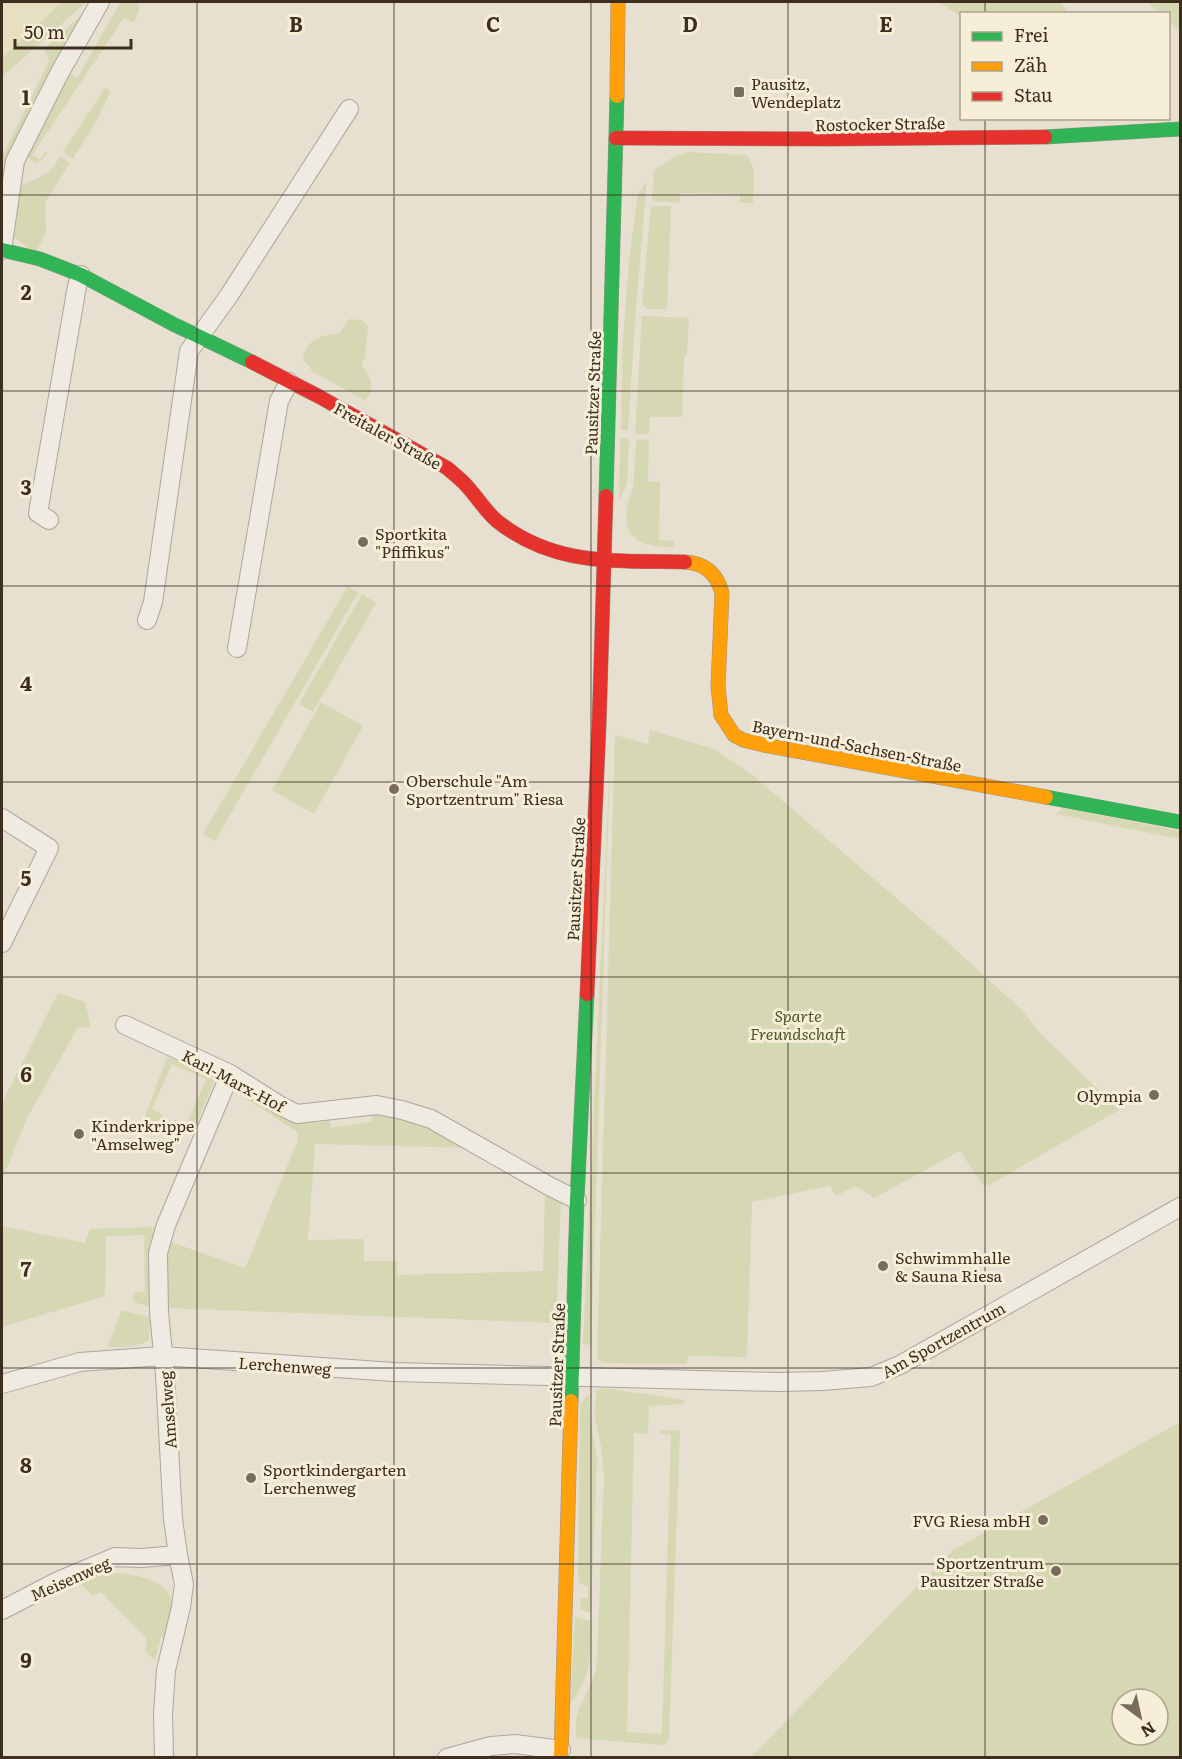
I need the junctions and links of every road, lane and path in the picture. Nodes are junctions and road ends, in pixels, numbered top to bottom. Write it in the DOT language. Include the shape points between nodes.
graph roads {
  1 [pos="100,2"];
  2 [pos="618,2"];
  3 [pos="349,109"];
  4 [pos="1180,129"];
  5 [pos="616,138"];
  6 [pos="2,250"];
  7 [pos="81,275"];
  8 [pos="201,336"];
  9 [pos="289,382"];
  10 [pos="49,520"];
  11 [pos="604,560"];
  12 [pos="147,620"];
  13 [pos="237,648"];
  14 [pos="2,818"];
  15 [pos="1180,822"];
  16 [pos="2,943"];
  17 [pos="125,1025"];
  18 [pos="230,1074"];
  19 [pos="577,1200"];
  20 [pos="1180,1207"];
  21 [pos="162,1356"];
  22 [pos="573,1376"];
  23 [pos="2,1384"];
  24 [pos="177,1556"];
  25 [pos="2,1610"];
  26 [pos="561,1754"];
  27 [pos="164,1758"];
  28 [pos="447,1758"];
  1 -- 6 [label="street" via="15,161"];
  2 -- 5 [label="street, Pausitzer Straße"];
  3 -- 8 [label="street"];
  4 -- 5 [label="street, Rostocker Straße" via="1139,134 836,140"];
  5 -- 11 [label="street, Pausitzer Straße"];
  6 -- 7 [label="street, Freitaler Straße"];
  7 -- 8 [label="street, Freitaler Straße"];
  7 -- 10 [label="street" via="38,513"];
  8 -- 9 [label="street, Freitaler Straße"];
  8 -- 12 [label="street" via="189,351 153,602"];
  9 -- 11 [label="street, Freitaler Straße" via="447,468 495,519 522,539 574,557"];
  9 -- 13 [label="street" via="279,401"];
  11 -- 15 [label="street, Bayern-und-Sachsen-Straße" via="689,562 700,564 717,577 722,593 718,698 724,721 743,740"];
  11 -- 19 [label="street, Pausitzer Straße"];
  14 -- 16 [label="street" via="49,848"];
  17 -- 18 [label="street, Karl-Marx-Hof"];
  18 -- 19 [label="street, Karl-Marx-Hof" via="297,1114 377,1105 431,1119"];
  18 -- 21 [label="street, Amselweg" via="160,1245"];
  19 -- 22 [label="street, Pausitzer Straße"];
  20 -- 22 [label="street, Am Sportzentrum" via="872,1377 777,1382"];
  21 -- 22 [label="street, Lerchenweg" via="384,1372"];
  21 -- 23 [label="street, Lerchenweg" via="80,1362"];
  21 -- 24 [label="street, Amselweg"];
  22 -- 26 [label="street, Pausitzer Straße"];
  24 -- 25 [label="street, Meisenweg" via="115,1557"];
  24 -- 27 [label="street, Amselweg" via="184,1584 165,1670"];
  26 -- 28 [label="street" via="515,1744"];
}
